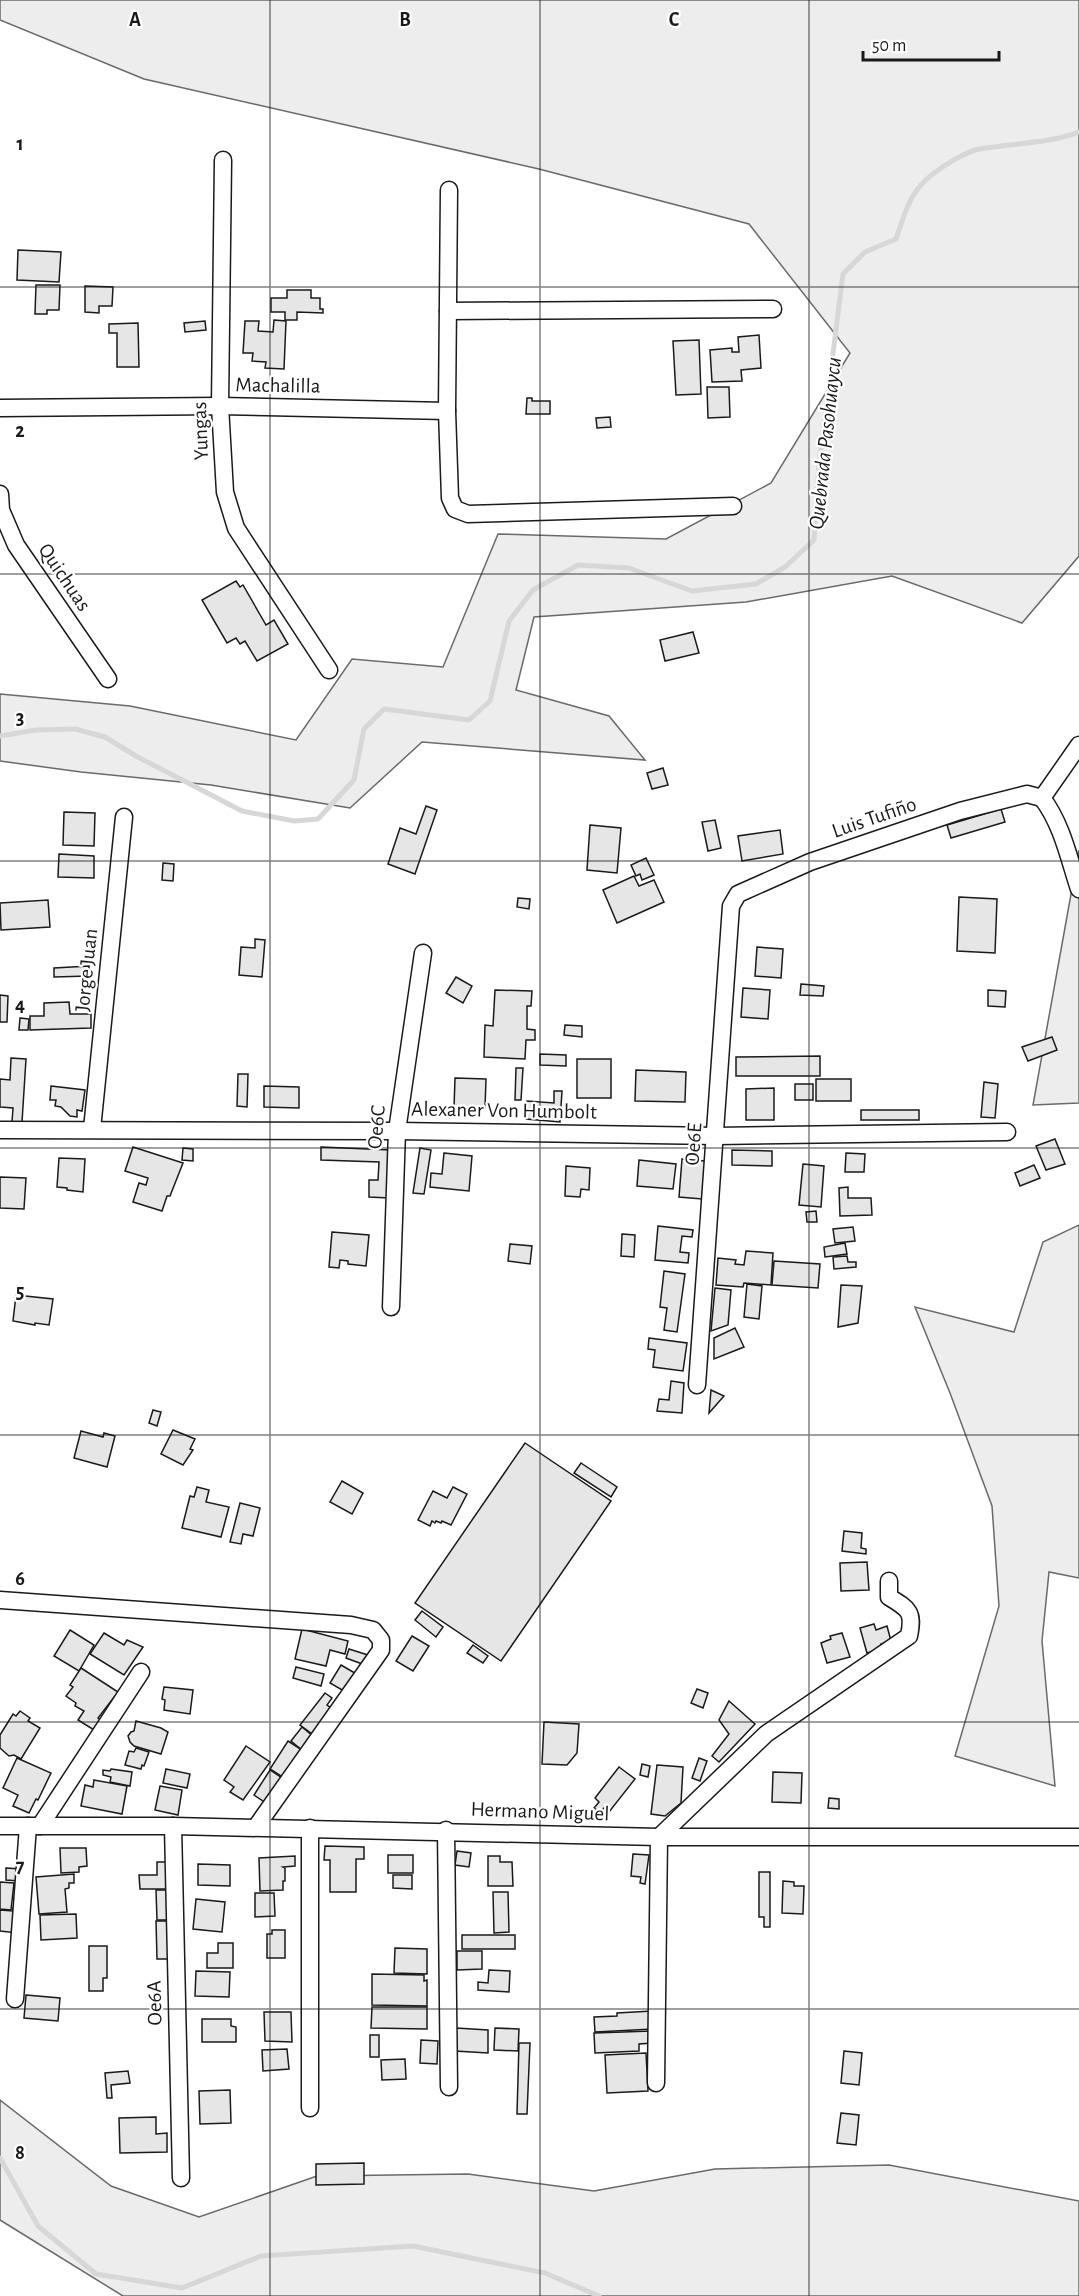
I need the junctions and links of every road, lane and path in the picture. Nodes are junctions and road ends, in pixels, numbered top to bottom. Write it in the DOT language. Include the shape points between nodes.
graph roads {
  1 [pos="224,160"];
  2 [pos="449,190"];
  3 [pos="773,309"];
  4 [pos="448,311"];
  5 [pos="220,406"];
  6 [pos="0,408"];
  7 [pos="447,411"];
  8 [pos="0,494"];
  9 [pos="733,506"];
  10 [pos="329,670"];
  11 [pos="108,679"];
  12 [pos="1079,745"];
  13 [pos="1042,798"];
  14 [pos="124,816"];
  15 [pos="1079,889"];
  16 [pos="731,906"];
  17 [pos="423,953"];
  18 [pos="92,1129"];
  19 [pos="0,1130"];
  20 [pos="397,1131"];
  21 [pos="1007,1132"];
  22 [pos="716,1136"];
  23 [pos="391,1306"];
  24 [pos="697,1385"];
  25 [pos="889,1581"];
  26 [pos="0,1600"];
  27 [pos="141,1672"];
  28 [pos="0,1826"];
  29 [pos="34,1826"];
  30 [pos="173,1826"];
  31 [pos="256,1827"];
  32 [pos="310,1828"];
  33 [pos="446,1830"];
  34 [pos="659,1837"];
  35 [pos="1079,1837"];
  36 [pos="15,1999"];
  37 [pos="656,2083"];
  38 [pos="449,2087"];
  39 [pos="310,2108"];
  40 [pos="181,2178"];
  1 -- 5 [label="street, Yungas"];
  2 -- 4 [label="street"];
  3 -- 4 [label="street"];
  4 -- 7 [label="street"];
  5 -- 6 [label="street, Machalilla"];
  5 -- 7 [label="street, Machalilla"];
  5 -- 10 [label="street, Yungas" via="225,492 236,528"];
  7 -- 9 [label="street" via="450,498 455,509 468,514"];
  8 -- 11 [label="street, Quichuas" via="1,510 16,545"];
  12 -- 13 [label="street"];
  13 -- 15 [label="street" via="1054,819"];
  13 -- 16 [label="street, Luis Tufiño" via="1027,794 960,811 810,862 738,894"];
  14 -- 18 [label="street, Jorge Juan"];
  16 -- 22 [label="street, Oe6E"];
  17 -- 20 [label="street, Oe6C"];
  18 -- 19 [label="street, Alexaner Von Humbolt"];
  18 -- 20 [label="street, Alexaner Von Humbolt"];
  20 -- 22 [label="street, Alexaner Von Humbolt"];
  20 -- 23 [label="street, Oe6C"];
  21 -- 22 [label="street, Alexaner Von Humbolt"];
  22 -- 24 [label="street, Oe6E"];
  25 -- 34 [label="street" via="889,1597 908,1608 912,1621 909,1636 766,1734"];
  26 -- 31 [label="street" via="351,1625 373,1630 381,1640 381,1650"];
  27 -- 29 [label="street"];
  28 -- 29 [label="street, Hermano Miguel"];
  29 -- 30 [label="street, Hermano Miguel"];
  29 -- 36 [label="street"];
  30 -- 31 [label="street, Hermano Miguel"];
  30 -- 40 [label="street, Oe6A"];
  31 -- 32 [label="street, Hermano Miguel"];
  32 -- 33 [label="street, Hermano Miguel"];
  32 -- 39 [label="street"];
  33 -- 34 [label="street, Hermano Miguel"];
  33 -- 38 [label="street"];
  34 -- 35 [label="street, Hermano Miguel"];
  34 -- 37 [label="street"];
}
